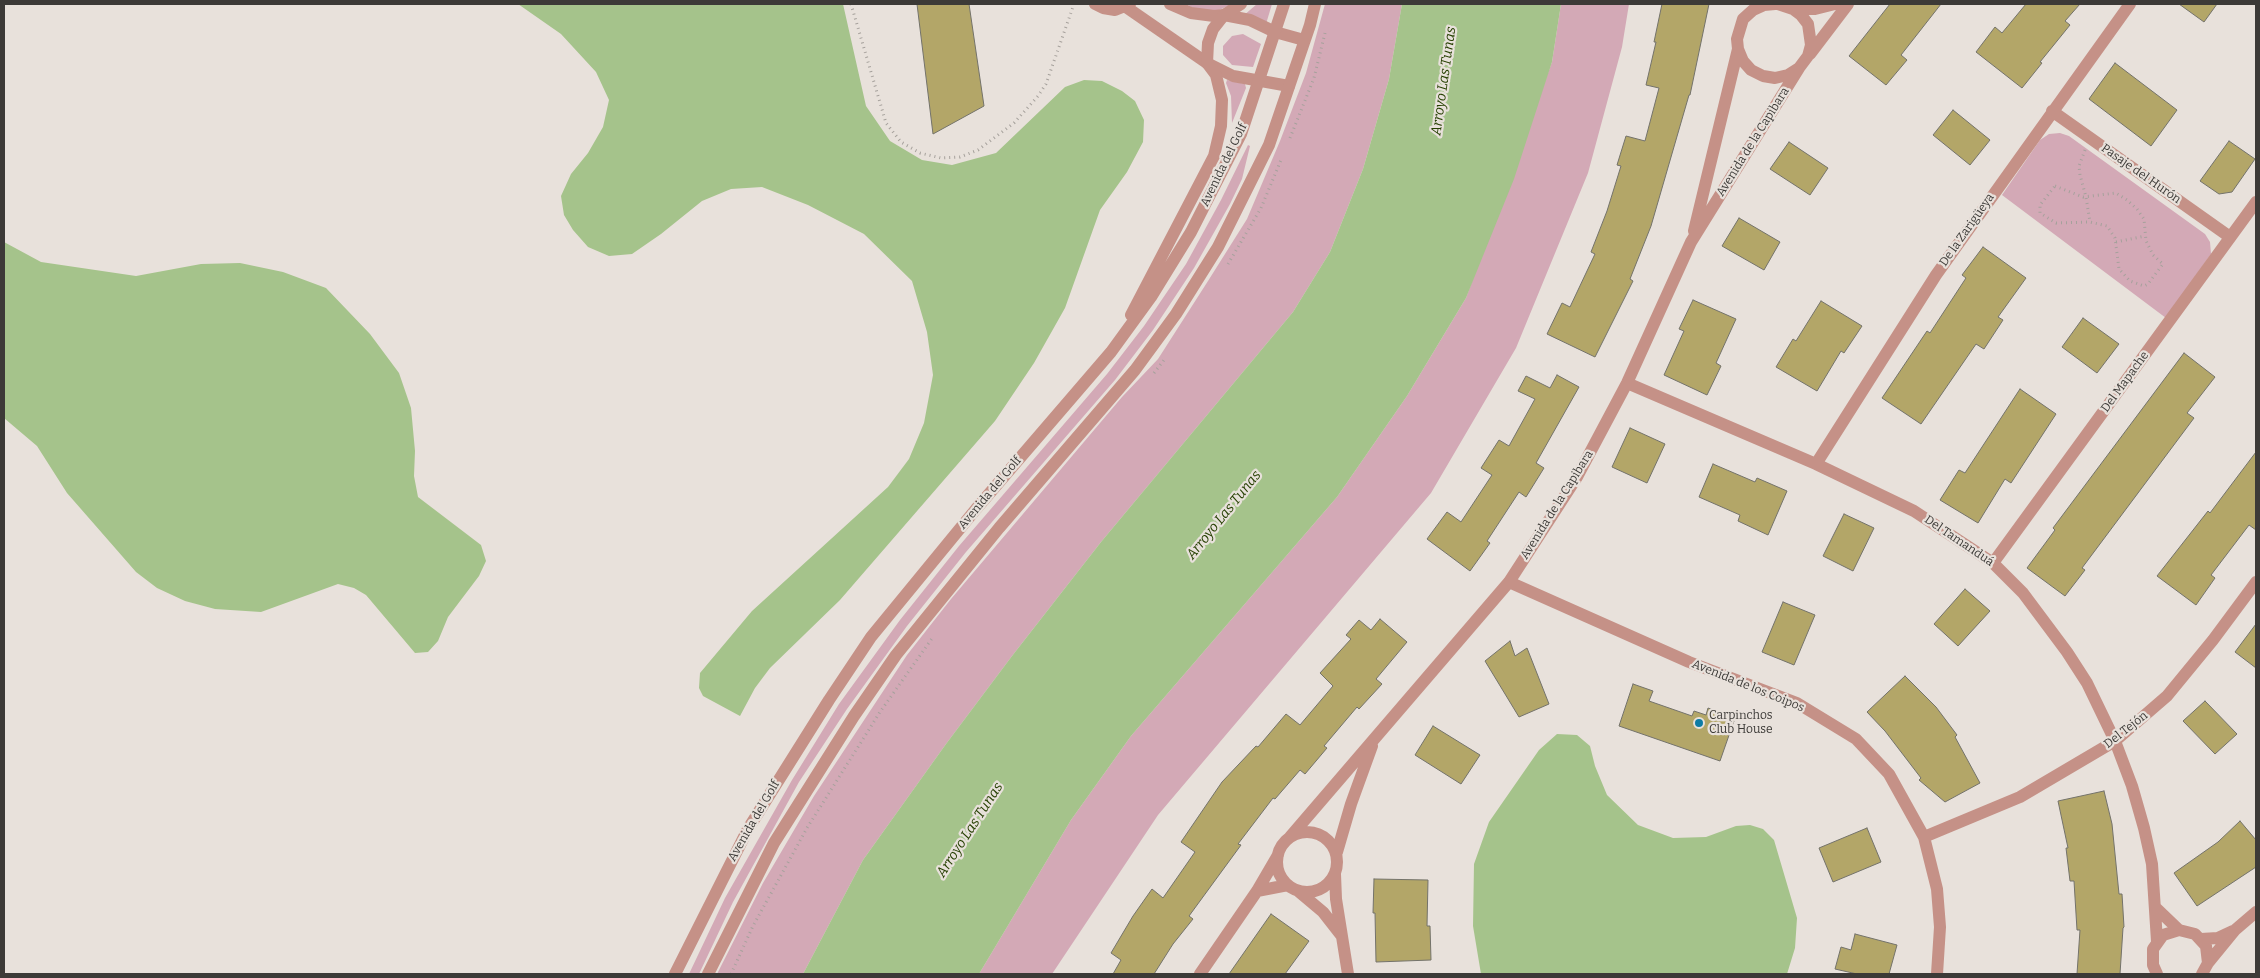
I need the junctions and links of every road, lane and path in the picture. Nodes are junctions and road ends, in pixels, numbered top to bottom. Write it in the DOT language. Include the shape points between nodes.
graph roads {
  1 [pos="851,4"];
  2 [pos="1074,4"];
  3 [pos="1095,4"];
  4 [pos="1170,4"];
  5 [pos="1241,4"];
  6 [pos="1284,4"];
  7 [pos="1315,4"];
  8 [pos="1746,4"];
  9 [pos="1777,4"];
  10 [pos="1836,4"];
  11 [pos="1848,4"];
  12 [pos="2130,4"];
  13 [pos="1128,5"];
  14 [pos="1793,9"];
  15 [pos="1224,15"];
  16 [pos="1744,19"];
  17 [pos="1275,32"];
  18 [pos="1304,40"];
  19 [pos="1738,49"];
  20 [pos="1808,56"];
  21 [pos="1207,63"];
  22 [pos="1799,68"];
  23 [pos="1260,80"];
  24 [pos="1289,86"];
  25 [pos="2052,111"];
  26 [pos="2091,139"];
  27 [pos="2086,197"];
  28 [pos="2256,202"];
  29 [pos="2090,222"];
  30 [pos="2145,236"];
  31 [pos="2230,237"];
  32 [pos="1691,242"];
  33 [pos="2116,242"];
  34 [pos="1111,352"];
  35 [pos="1627,384"];
  36 [pos="1816,464"];
  37 [pos="1993,563"];
  38 [pos="1509,582"];
  39 [pos="2256,582"];
  40 [pos="1375,739"];
  41 [pos="2115,741"];
  42 [pos="1290,837"];
  43 [pos="1924,837"];
  44 [pos="1337,852"];
  45 [pos="1278,855"];
  46 [pos="1335,874"];
  47 [pos="1293,888"];
  48 [pos="1257,891"];
  49 [pos="2155,907"];
  50 [pos="2256,912"];
  51 [pos="2179,930"];
  52 [pos="2235,930"];
  53 [pos="1341,936"];
  54 [pos="2201,939"];
  55 [pos="2157,941"];
  56 [pos="2205,969"];
  57 [pos="2154,971"];
  58 [pos="675,974"];
  59 [pos="708,974"];
  60 [pos="1200,974"];
  61 [pos="1348,974"];
  62 [pos="1936,974"];
  1 -- 2 [label="path" via="886,123 901,142 920,153 942,158 960,157 978,150 1014,123 1038,96 1046,84"];
  3 -- 13 [label="street" via="1114,10"];
  4 -- 15 [label="street" via="1190,12"];
  5 -- 15 [label="street"];
  6 -- 17 [label="street, Avenida del Golf"];
  7 -- 18 [label="street"];
  8 -- 16 [label="street, Avenida de la Capibara"];
  9 -- 14 [label="street"];
  9 -- 16 [label="street" via="1764,5"];
  10 -- 14 [label="street" via="1815,9"];
  11 -- 20 [label="street, Avenida de la Capibara"];
  12 -- 25 [label="street, De la Zarigüeya"];
  13 -- 21 [label="street"];
  14 -- 20 [label="street" via="1808,24 1811,45"];
  15 -- 17 [label="street" via="1250,20"];
  15 -- 21 [label="street" via="1212,29"];
  16 -- 19 [label="street, Avenida de la Capibara" via="1737,39"];
  17 -- 18 [label="street"];
  17 -- 23 [label="street, Avenida del Golf"];
  18 -- 24 [label="street"];
  19 -- 22 [label="street, Avenida de la Capibara" via="1751,70 1763,76 1776,78"];
  19 -- 32 [label="street, Avenida de la Capibara"];
  20 -- 22 [label="street, Avenida de la Capibara"];
  21 -- 23 [label="street" via="1232,76"];
  21 -- 34 [label="street" via="1216,75 1222,100 1221,126 1214,156"];
  22 -- 32 [label="street, Avenida de la Capibara"];
  23 -- 24 [label="street"];
  23 -- 34 [label="street, Avenida del Golf" via="1241,134 1192,232"];
  24 -- 59 [label="street" via="1269,145 1218,247 1176,314 1135,370 981,549 896,655 774,843"];
  25 -- 26 [label="street, Pasaje del Hurón"];
  25 -- 36 [label="street, De la Zarigüeya" via="1936,274"];
  26 -- 27 [label="path" via="2080,166"];
  26 -- 31 [label="street, Pasaje del Hurón"];
  27 -- 29 [label="path"];
  27 -- 29 [label="path" via="2055,186 2039,209 2040,214 2056,223"];
  27 -- 30 [label="path" via="2116,193 2127,200 2144,219"];
  28 -- 31 [label="street, Del Mapache"];
  29 -- 33 [label="path" via="2107,226"];
  30 -- 33 [label="path"];
  30 -- 33 [label="path" via="2153,255 2163,264 2144,286 2130,281 2119,269"];
  31 -- 37 [label="street, Del Mapache"];
  32 -- 35 [label="street, Avenida de la Capibara"];
  34 -- 58 [label="street, Avenida del Golf" via="871,637 748,829"];
  35 -- 36 [label="street, Del Tamanduá"];
  35 -- 38 [label="street, Avenida de la Capibara" via="1577,476"];
  36 -- 37 [label="street, Del Tamanduá" via="1914,511"];
  37 -- 41 [label="street, Del Tamanduá" via="2023,593 2068,652 2088,684"];
  38 -- 40 [label="street, Avenida de la Capibara"];
  38 -- 43 [label="street, Avenida de los Coipos" via="1689,662 1796,703 1823,718 1856,739 1889,774"];
  39 -- 41 [label="street, Del Tejón" via="2167,696"];
  40 -- 42 [label="street, Avenida de la Capibara"];
  40 -- 44 [label="street, Avenida de la Capibara"];
  41 -- 43 [label="street, Del Tejón" via="2020,797"];
  41 -- 49 [label="street, Del Tamanduá" via="2144,828 2152,864"];
  42 -- 44 [label="street" via="1299,833 1317,833 1326,838"];
  42 -- 45 [label="street, Avenida de la Capibara"];
  43 -- 62 [label="street, Avenida de los Coipos" via="1937,889 1940,927"];
  44 -- 46 [label="street, Avenida de la Capibara"];
  45 -- 47 [label="street" via="1279,872"];
  45 -- 48 [label="street, Avenida de la Capibara"];
  46 -- 47 [label="street" via="1330,882 1316,891"];
  46 -- 53 [label="street, Avenida de la Capibara"];
  47 -- 48 [label="street"];
  47 -- 53 [label="street" via="1323,912"];
  48 -- 60 [label="street, Avenida de la Capibara"];
  49 -- 51 [label="street"];
  49 -- 55 [label="street, Del Tamanduá"];
  50 -- 52 [label="street"];
  51 -- 54 [label="street" via="2187,930"];
  51 -- 55 [label="street" via="2170,931"];
  52 -- 54 [label="street" via="2218,938"];
  52 -- 56 [label="street"];
  53 -- 61 [label="street, Avenida de la Capibara"];
  54 -- 56 [label="street" via="2206,946"];
  55 -- 57 [label="street, Del Tamanduá" via="2152,957"];
}
